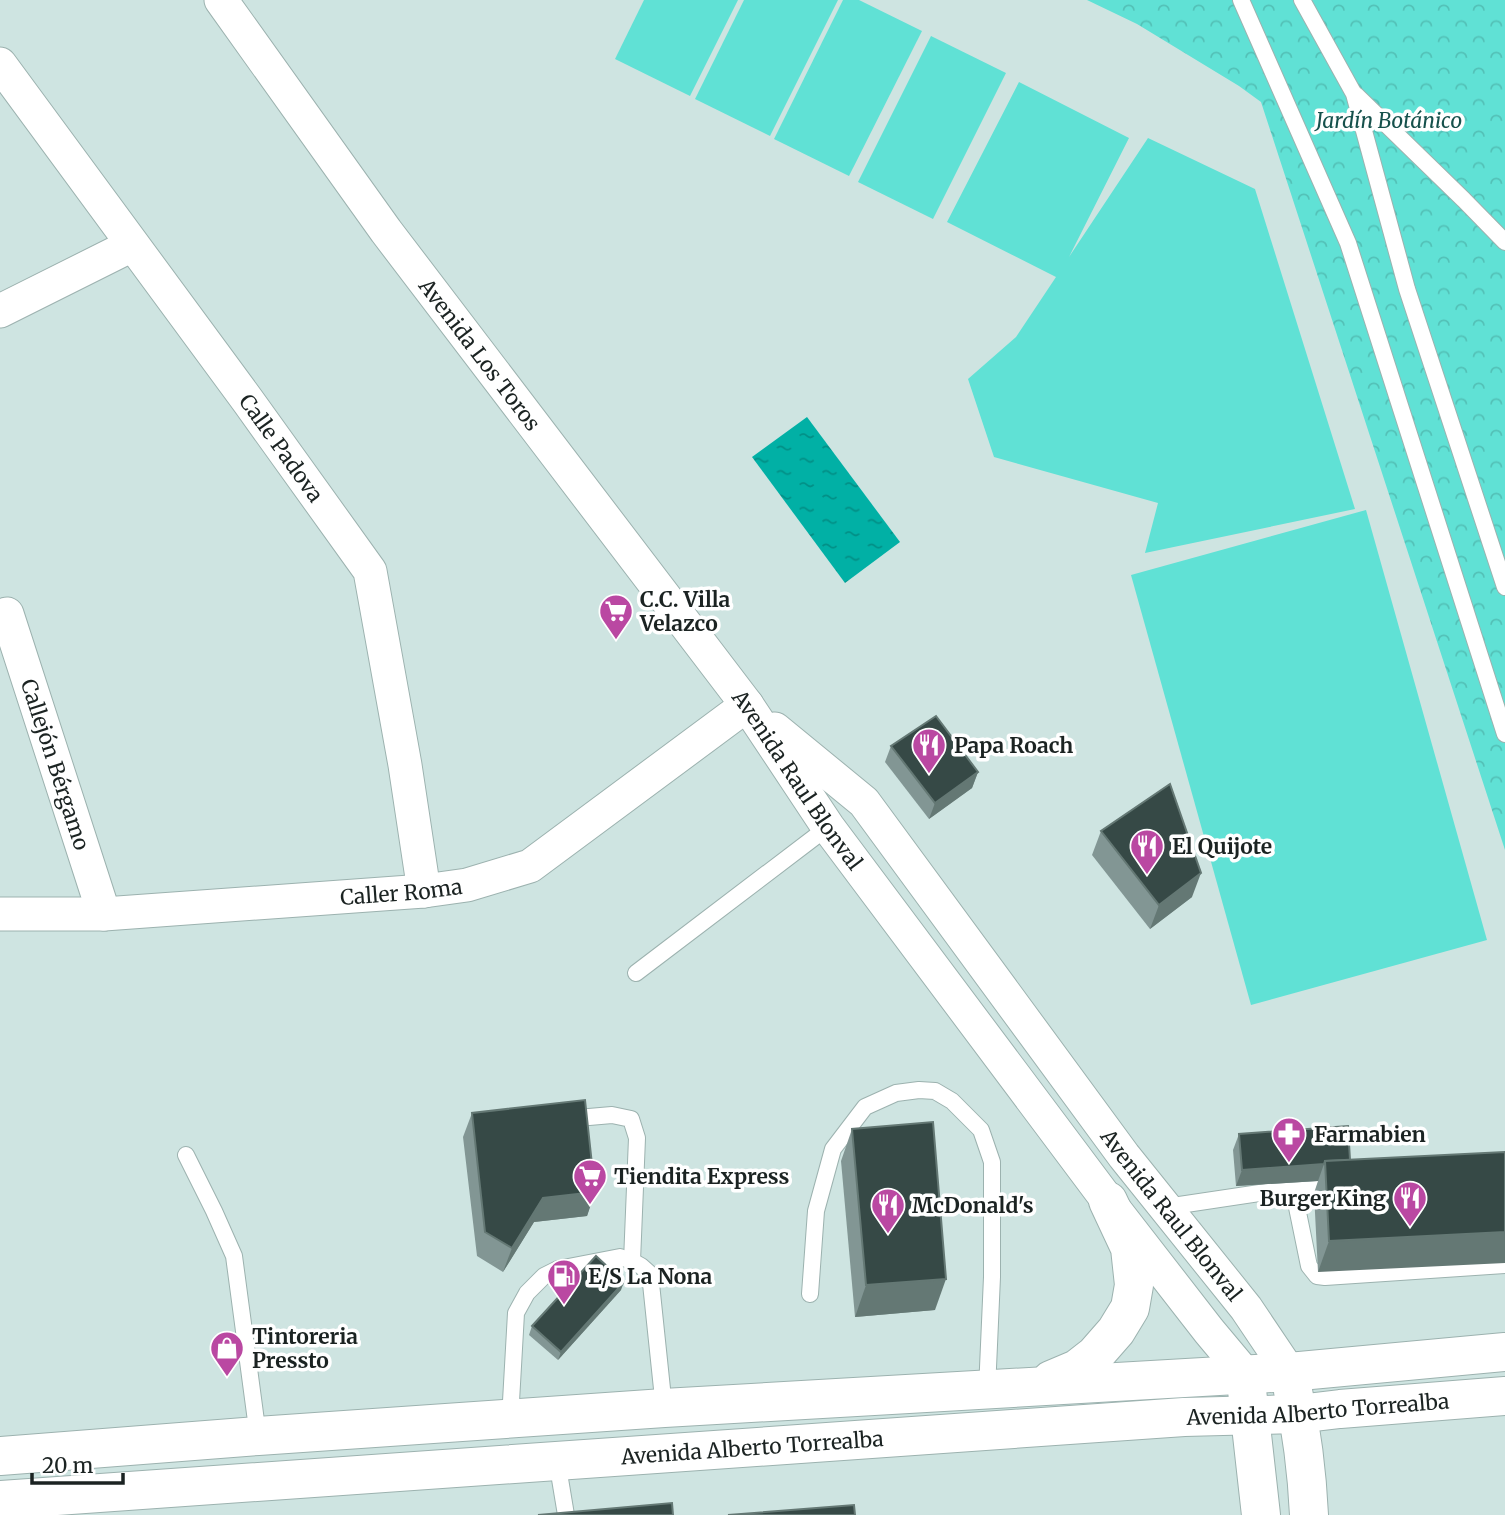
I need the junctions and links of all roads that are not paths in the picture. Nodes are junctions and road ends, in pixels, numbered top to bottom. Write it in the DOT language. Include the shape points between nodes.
graph roads {
  1 [pos="221,0"];
  2 [pos="1241,0"];
  3 [pos="1302,0"];
  4 [pos="0,64"];
  5 [pos="1354,94"];
  6 [pos="1505,242"];
  7 [pos="132,245"];
  8 [pos="0,311"];
  9 [pos="1505,587"];
  10 [pos="7,614"];
  11 [pos="747,705"];
  12 [pos="1505,734"];
  13 [pos="828,827"];
  14 [pos="424,891"];
  15 [pos="104,914"];
  16 [pos="0,915"];
  17 [pos="636,973"];
  18 [pos="547,1120"];
  19 [pos="186,1155"];
  20 [pos="1346,1183"];
  21 [pos="1293,1188"];
  22 [pos="1108,1201"];
  23 [pos="1166,1207"];
  24 [pos="632,1261"];
  25 [pos="1505,1265"];
  26 [pos="810,1294"];
  27 [pos="1505,1352"];
  28 [pos="1289,1372"];
  29 [pos="1245,1374"];
  30 [pos="1034,1386"];
  31 [pos="987,1390"];
  32 [pos="1505,1396"];
  33 [pos="664,1408"];
  34 [pos="1298,1414"];
  35 [pos="1249,1416"];
  36 [pos="510,1419"];
  37 [pos="258,1436"];
  38 [pos="0,1456"];
  39 [pos="557,1461"];
  40 [pos="0,1500"];
  41 [pos="566,1515"];
  42 [pos="1261,1515"];
  43 [pos="1309,1515"];
  1 -- 11 [label="street, Avenida Los Toros" via="386,231"];
  2 -- 12 [label="lane" via="1348,243"];
  3 -- 5 [label="lane"];
  4 -- 7 [label="street, Calle Padova"];
  5 -- 6 [label="lane"];
  5 -- 9 [label="lane" via="1407,289"];
  7 -- 8 [label="street"];
  7 -- 14 [label="street, Calle Padova" via="370,571"];
  10 -- 15 [label="street, Callejón Bérgamo"];
  11 -- 13 [label="street, Avenida Raul Blonval"];
  11 -- 14 [label="street, Caller Roma" via="530,866 467,885"];
  11 -- 23 [label="street, Avenida Raul Blonval" via="864,802"];
  13 -- 17 [label="lane"];
  13 -- 22 [label="street, Avenida Raul Blonval"];
  14 -- 15 [label="street, Caller Roma"];
  15 -- 16 [label="street, Caller Roma"];
  18 -- 24 [label="lane" via="612,1115 631,1119 637,1138"];
  19 -- 37 [label="lane" via="234,1256"];
  20 -- 21 [label="lane"];
  21 -- 23 [label="lane"];
  21 -- 25 [label="lane" via="1309,1266 1317,1276"];
  22 -- 29 [label="street, Avenida Raul Blonval"];
  22 -- 30 [label="main road" via="1130,1248 1134,1285 1130,1308 1095,1355 1077,1369"];
  23 -- 28 [label="street, Avenida Raul Blonval" via="1246,1308"];
  24 -- 33 [label="lane" via="650,1274"];
  24 -- 36 [label="lane" via="620,1258 558,1269 527,1293 516,1313"];
  26 -- 31 [label="lane" via="816,1211 833,1149 865,1107 897,1093 935,1091 981,1130 992,1162"];
  27 -- 28 [label="main road, Avenida Alberto Torrealba"];
  28 -- 29 [label="main road, Avenida Alberto Torrealba"];
  28 -- 34 [label="main road, Avenida Raul Blonval"];
  29 -- 30 [label="main road, Avenida Alberto Torrealba"];
  29 -- 35 [label="main road"];
  30 -- 31 [label="main road, Avenida Alberto Torrealba"];
  31 -- 33 [label="main road, Avenida Alberto Torrealba"];
  32 -- 34 [label="main road, Avenida Alberto Torrealba"];
  33 -- 36 [label="main road, Avenida Alberto Torrealba"];
  34 -- 35 [label="main road, Avenida Alberto Torrealba"];
  34 -- 43 [label="main road, Avenida Raul Blonval"];
  35 -- 39 [label="main road, Avenida Alberto Torrealba"];
  35 -- 42 [label="main road"];
  36 -- 37 [label="main road, Avenida Alberto Torrealba"];
  37 -- 38 [label="main road, Avenida Alberto Torrealba"];
  39 -- 40 [label="main road, Avenida Alberto Torrealba"];
  39 -- 41 [label="lane"];
}
